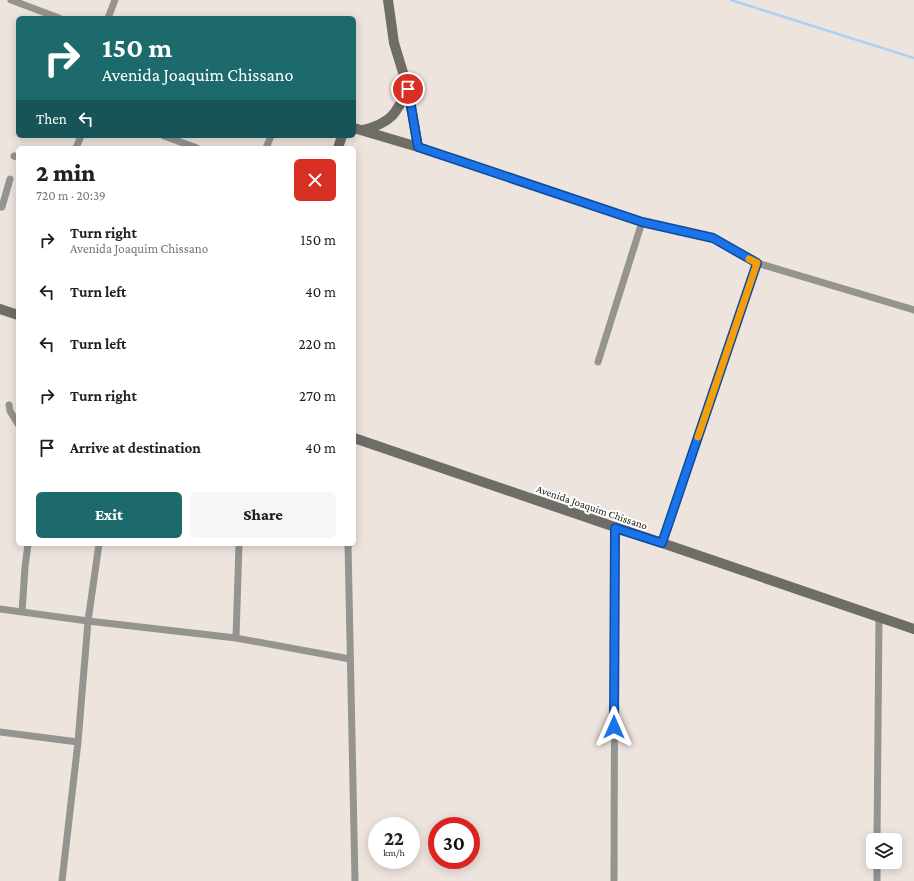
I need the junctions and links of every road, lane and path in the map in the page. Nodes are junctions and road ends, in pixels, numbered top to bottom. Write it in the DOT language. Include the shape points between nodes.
graph roads {
  1 [pos="11,0"];
  2 [pos="115,0"];
  3 [pos="388,0"];
  4 [pos="54,16"];
  5 [pos="109,16"];
  6 [pos="408,89"];
  7 [pos="359,129"];
  8 [pos="170,138"];
  9 [pos="192,146"];
  10 [pos="418,147"];
  11 [pos="10,178"];
  12 [pos="0,206"];
  13 [pos="642,222"];
  14 [pos="757,263"];
  15 [pos="0,309"];
  16 [pos="914,310"];
  17 [pos="16,314"];
  18 [pos="598,362"];
  19 [pos="9,405"];
  20 [pos="16,421"];
  21 [pos="356,439"];
  22 [pos="615,528"];
  23 [pos="662,543"];
  24 [pos="28,546"];
  25 [pos="99,546"];
  26 [pos="239,546"];
  27 [pos="348,546"];
  28 [pos="0,608"];
  29 [pos="22,612"];
  30 [pos="879,617"];
  31 [pos="88,621"];
  32 [pos="914,629"];
  33 [pos="236,638"];
  34 [pos="350,659"];
  35 [pos="0,732"];
  36 [pos="78,742"];
  37 [pos="877,833"];
  38 [pos="877,869"];
  39 [pos="62,881"];
  40 [pos="355,881"];
  41 [pos="614,881"];
  42 [pos="877,881"];
  1 -- 4 [label="street"];
  2 -- 5 [label="street"];
  3 -- 6 [label="street" via="394,43"];
  6 -- 7 [label="street" via="391,117 378,126"];
  6 -- 10 [label="street"];
  7 -- 10 [label="street"];
  8 -- 9 [label="street"];
  10 -- 13 [label="street"];
  11 -- 12 [label="street"];
  13 -- 14 [label="street" via="713,238"];
  13 -- 18 [label="street"];
  14 -- 16 [label="street"];
  14 -- 23 [label="street"];
  15 -- 17 [label="street"];
  19 -- 20 [label="street"];
  21 -- 22 [label="street, Avenida Joaquim Chissano"];
  22 -- 23 [label="street, Avenida Joaquim Chissano"];
  22 -- 41 [label="street"];
  23 -- 30 [label="street, Avenida Joaquim Chissano"];
  24 -- 29 [label="street"];
  25 -- 31 [label="street"];
  26 -- 33 [label="street"];
  27 -- 34 [label="street"];
  28 -- 29 [label="street"];
  29 -- 31 [label="street"];
  30 -- 32 [label="street, Avenida Joaquim Chissano"];
  30 -- 37 [label="street"];
  31 -- 33 [label="street"];
  31 -- 36 [label="street"];
  33 -- 34 [label="street"];
  34 -- 40 [label="street"];
  35 -- 36 [label="street"];
  36 -- 39 [label="street"];
  38 -- 42 [label="street"];
}
